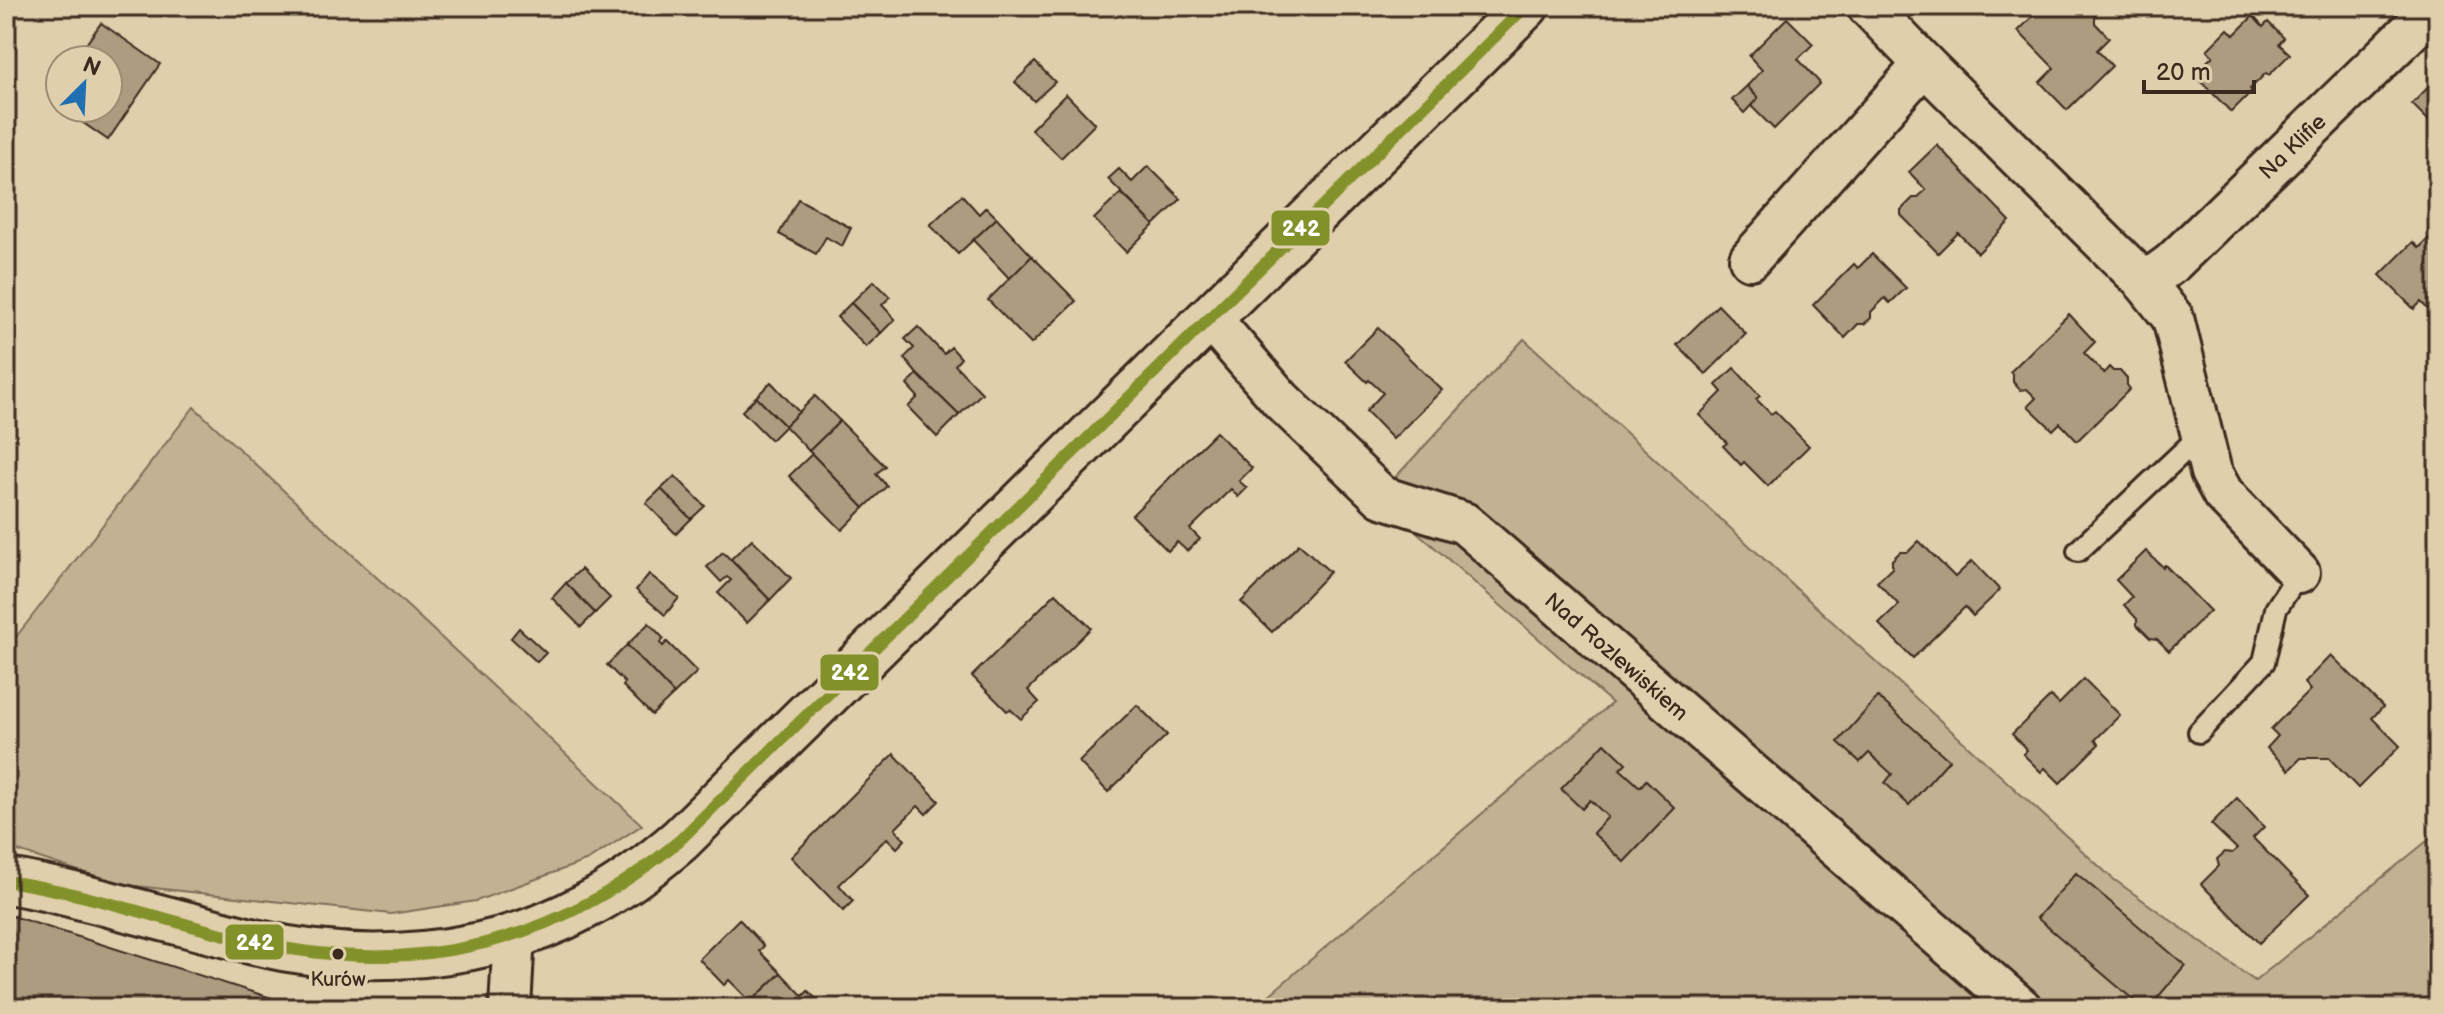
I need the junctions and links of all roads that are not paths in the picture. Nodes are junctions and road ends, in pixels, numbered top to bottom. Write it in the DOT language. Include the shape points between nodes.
graph roads {
  1 [pos="1526,6"];
  2 [pos="1868,6"];
  3 [pos="2436,6"];
  4 [pos="1924,64"];
  5 [pos="1750,259"];
  6 [pos="2145,283"];
  7 [pos="1211,319"];
  8 [pos="2202,434"];
  9 [pos="2078,551"];
  10 [pos="2299,573"];
  11 [pos="2199,732"];
  12 [pos="6,881"];
  13 [pos="514,935"];
  14 [pos="510,1008"];
  15 [pos="2021,1008"];
  1 -- 7 [label="street"];
  2 -- 4 [label="street"];
  3 -- 6 [label="street, Na Klifie" via="2172,263"];
  4 -- 5 [label="street"];
  4 -- 6 [label="street"];
  6 -- 8 [label="street" via="2173,318"];
  7 -- 13 [label="street" via="680,840 585,907"];
  7 -- 15 [label="street, Nad Rozlewiskiem" via="1281,400 1382,497 1464,523"];
  8 -- 9 [label="lane"];
  8 -- 10 [label="street" via="2211,472 2223,494"];
  10 -- 11 [label="lane" via="2276,609 2264,662"];
  12 -- 13 [label="street" via="318,953 425,954"];
  13 -- 14 [label="street"];
}
